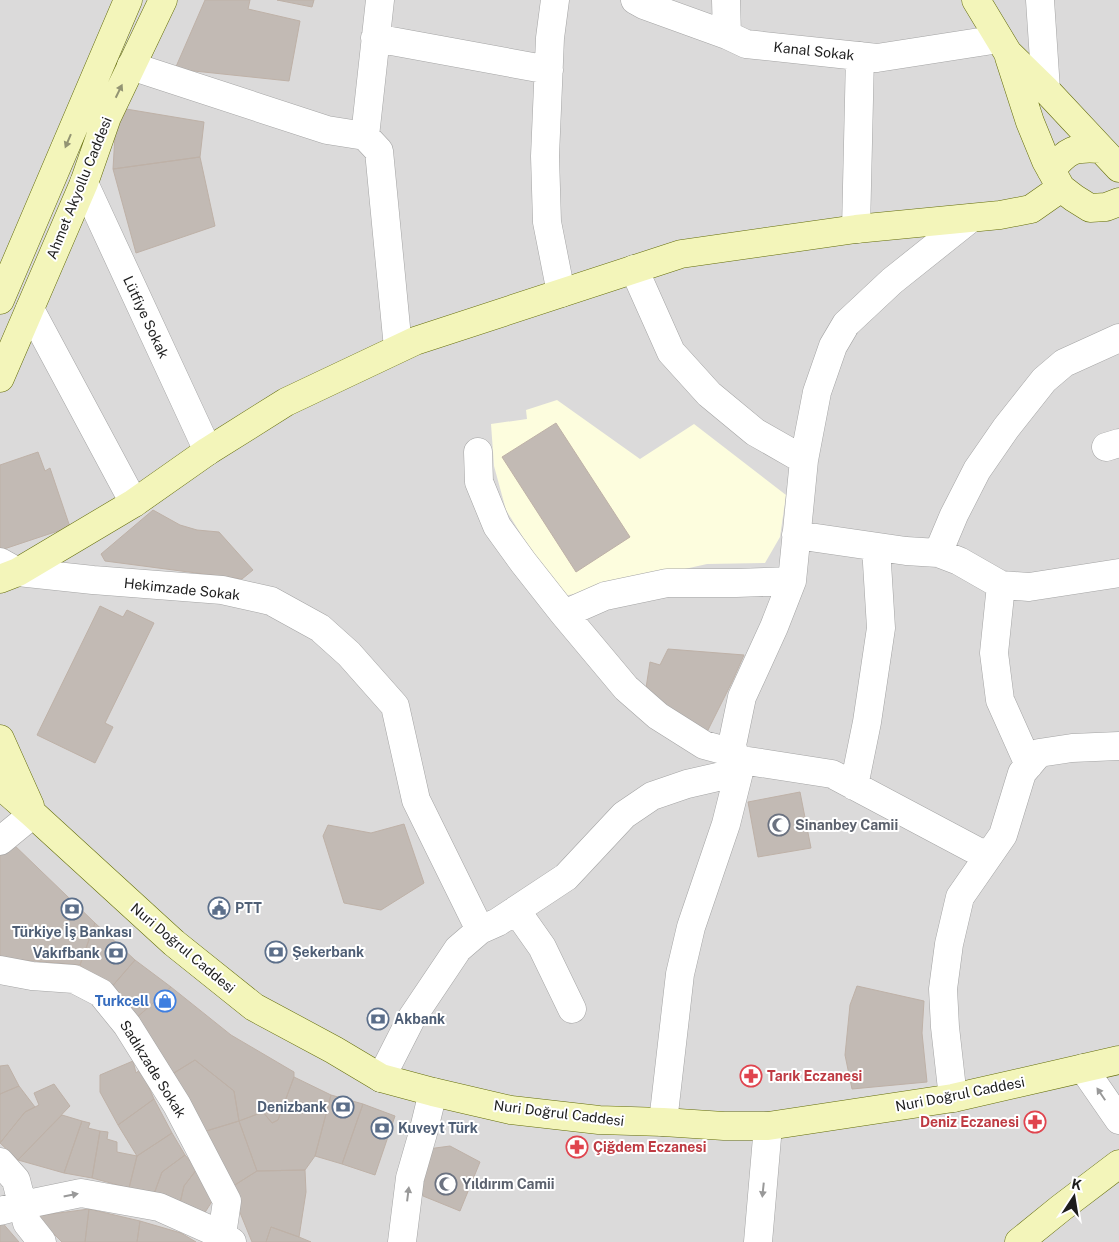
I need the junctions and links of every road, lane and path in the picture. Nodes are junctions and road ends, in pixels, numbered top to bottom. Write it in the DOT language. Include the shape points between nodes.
graph roads {
  1 [pos="128,0"];
  2 [pos="163,0"];
  3 [pos="380,0"];
  4 [pos="555,0"];
  5 [pos="635,0"];
  6 [pos="726,0"];
  7 [pos="976,0"];
  8 [pos="1040,0"];
  9 [pos="727,36"];
  10 [pos="376,38"];
  11 [pos="1004,46"];
  12 [pos="860,56"];
  13 [pos="131,66"];
  14 [pos="549,70"];
  15 [pos="1046,90"];
  16 [pos="365,136"];
  17 [pos="1111,155"];
  18 [pos="1056,179"];
  19 [pos="84,182"];
  20 [pos="1119,202"];
  21 [pos="971,218"];
  22 [pos="856,229"];
  23 [pos="634,269"];
  24 [pos="561,292"];
  25 [pos="0,300"];
  26 [pos="30,309"];
  27 [pos="1119,338"];
  28 [pos="398,348"];
  29 [pos="0,378"];
  30 [pos="208,451"];
  31 [pos="478,452"];
  32 [pos="804,460"];
  33 [pos="134,503"];
  34 [pos="796,535"];
  35 [pos="876,547"];
  36 [pos="938,553"];
  37 [pos="6,571"];
  38 [pos="1119,573"];
  39 [pos="792,581"];
  40 [pos="1001,585"];
  41 [pos="564,614"];
  42 [pos="0,739"];
  43 [pos="1119,746"];
  44 [pos="736,761"];
  45 [pos="1029,765"];
  46 [pos="0,785"];
  47 [pos="854,786"];
  48 [pos="33,814"];
  49 [pos="0,840"];
  50 [pos="989,855"];
  51 [pos="516,910"];
  52 [pos="480,930"];
  53 [pos="0,970"];
  54 [pos="572,1009"];
  55 [pos="1119,1060"];
  56 [pos="1083,1068"];
  57 [pos="1119,1068"];
  58 [pos="382,1078"];
  59 [pos="432,1096"];
  60 [pos="953,1098"];
  61 [pos="1119,1120"];
  62 [pos="663,1122"];
  63 [pos="768,1126"];
  64 [pos="0,1162"];
  65 [pos="1119,1164"];
  66 [pos="12,1208"];
  67 [pos="225,1240"];
  68 [pos="42,1242"];
  69 [pos="402,1242"];
  70 [pos="758,1242"];
  71 [pos="1019,1242"];
  1 -- 25 [label="main road, Ahmet Akyollu Caddesi, one-way"];
  2 -- 13 [label="main road, Ahmet Akyollu Caddesi"];
  3 -- 10 [label="street"];
  4 -- 14 [label="street"];
  5 -- 9 [label="street, Kanal Sokak"];
  6 -- 9 [label="street"];
  7 -- 11 [label="main road"];
  8 -- 15 [label="street"];
  9 -- 12 [label="street, Kanal Sokak" via="746,44"];
  10 -- 14 [label="street"];
  10 -- 16 [label="street"];
  11 -- 12 [label="street, Kanal Sokak" via="877,58"];
  11 -- 15 [label="main road"];
  11 -- 18 [label="main road" via="1030,122"];
  12 -- 22 [label="street"];
  13 -- 16 [label="street" via="327,130"];
  19 -- 13 [label="main road, Ahmet Akyollu Caddesi, one-way" via="106,117"];
  14 -- 24 [label="street" via="545,156 547,222"];
  15 -- 17 [label="main road"];
  16 -- 28 [label="street" via="379,151"];
  17 -- 18 [label="main road" via="1088,148 1073,150 1062,157"];
  18 -- 20 [label="main road" via="1074,198 1090,208"];
  18 -- 21 [label="main road" via="1031,210"];
  19 -- 26 [label="main road, Ahmet Akyollu Caddesi"];
  19 -- 30 [label="street, Lütfiye Sokak"];
  21 -- 22 [label="main road"];
  21 -- 32 [label="street" via="892,281 846,324 833,346 817,392"];
  22 -- 23 [label="main road" via="680,254"];
  23 -- 24 [label="main road"];
  23 -- 32 [label="street" via="671,352 709,394 755,432"];
  24 -- 28 [label="main road"];
  26 -- 29 [label="main road, Ahmet Akyollu Caddesi"];
  26 -- 33 [label="street"];
  27 -- 36 [label="street" via="1064,363 1044,380 977,470"];
  28 -- 30 [label="main road" via="286,402"];
  30 -- 33 [label="main road"];
  31 -- 41 [label="street" via="479,482 497,526"];
  32 -- 34 [label="street"];
  33 -- 37 [label="main road"];
  34 -- 35 [label="street"];
  34 -- 39 [label="street"];
  35 -- 36 [label="street"];
  35 -- 47 [label="street" via="881,628"];
  36 -- 40 [label="street"];
  37 -- 52 [label="street, Hekimzade Sokak" via="222,590 271,601 320,628 349,654 394,706 416,800"];
  38 -- 40 [label="street" via="1029,587"];
  39 -- 41 [label="street" via="667,584 606,596"];
  39 -- 44 [label="street" via="742,697 732,745"];
  40 -- 45 [label="street" via="994,653 1000,700"];
  41 -- 44 [label="street" via="626,688 658,716"];
  42 -- 48 [label="main road, Nuri Doğrul Caddesi"];
  43 -- 45 [label="street" via="1039,753"];
  44 -- 47 [label="street" via="832,774"];
  44 -- 51 [label="street" via="652,796 624,815 566,877"];
  44 -- 62 [label="street" via="726,824 690,927 680,974"];
  45 -- 50 [label="street" via="1022,773 1003,835"];
  46 -- 48 [label="main road, Nuri Doğrul Caddesi"];
  47 -- 50 [label="street"];
  48 -- 49 [label="street"];
  48 -- 58 [label="main road, Nuri Doğrul Caddesi" via="174,944 254,1007"];
  50 -- 60 [label="street" via="960,897 949,944 944,989"];
  51 -- 52 [label="street"];
  51 -- 54 [label="street" via="542,947"];
  52 -- 58 [label="street" via="458,949 411,1019"];
  53 -- 67 [label="street, Sadıkzade Sokak" via="74,979 101,993 128,1025 177,1105 226,1201"];
  55 -- 56 [label="main road, Nuri Doğrul Caddesi"];
  56 -- 57 [label="main road, Nuri Doğrul Caddesi"];
  56 -- 60 [label="main road, Nuri Doğrul Caddesi"];
  61 -- 56 [label="street, one-way"];
  58 -- 59 [label="main road, Nuri Doğrul Caddesi"];
  59 -- 62 [label="main road, Nuri Doğrul Caddesi" via="511,1110 599,1120"];
  69 -- 59 [label="street, one-way" via="410,1178"];
  60 -- 63 [label="main road, Nuri Doğrul Caddesi"];
  62 -- 63 [label="main road, Nuri Doğrul Caddesi"];
  63 -- 70 [label="street, one-way"];
  64 -- 66 [label="street" via="16,1180"];
  65 -- 71 [label="main road"];
  66 -- 67 [label="street, one-way" via="81,1194 159,1207"];
  66 -- 68 [label="street"];
}
